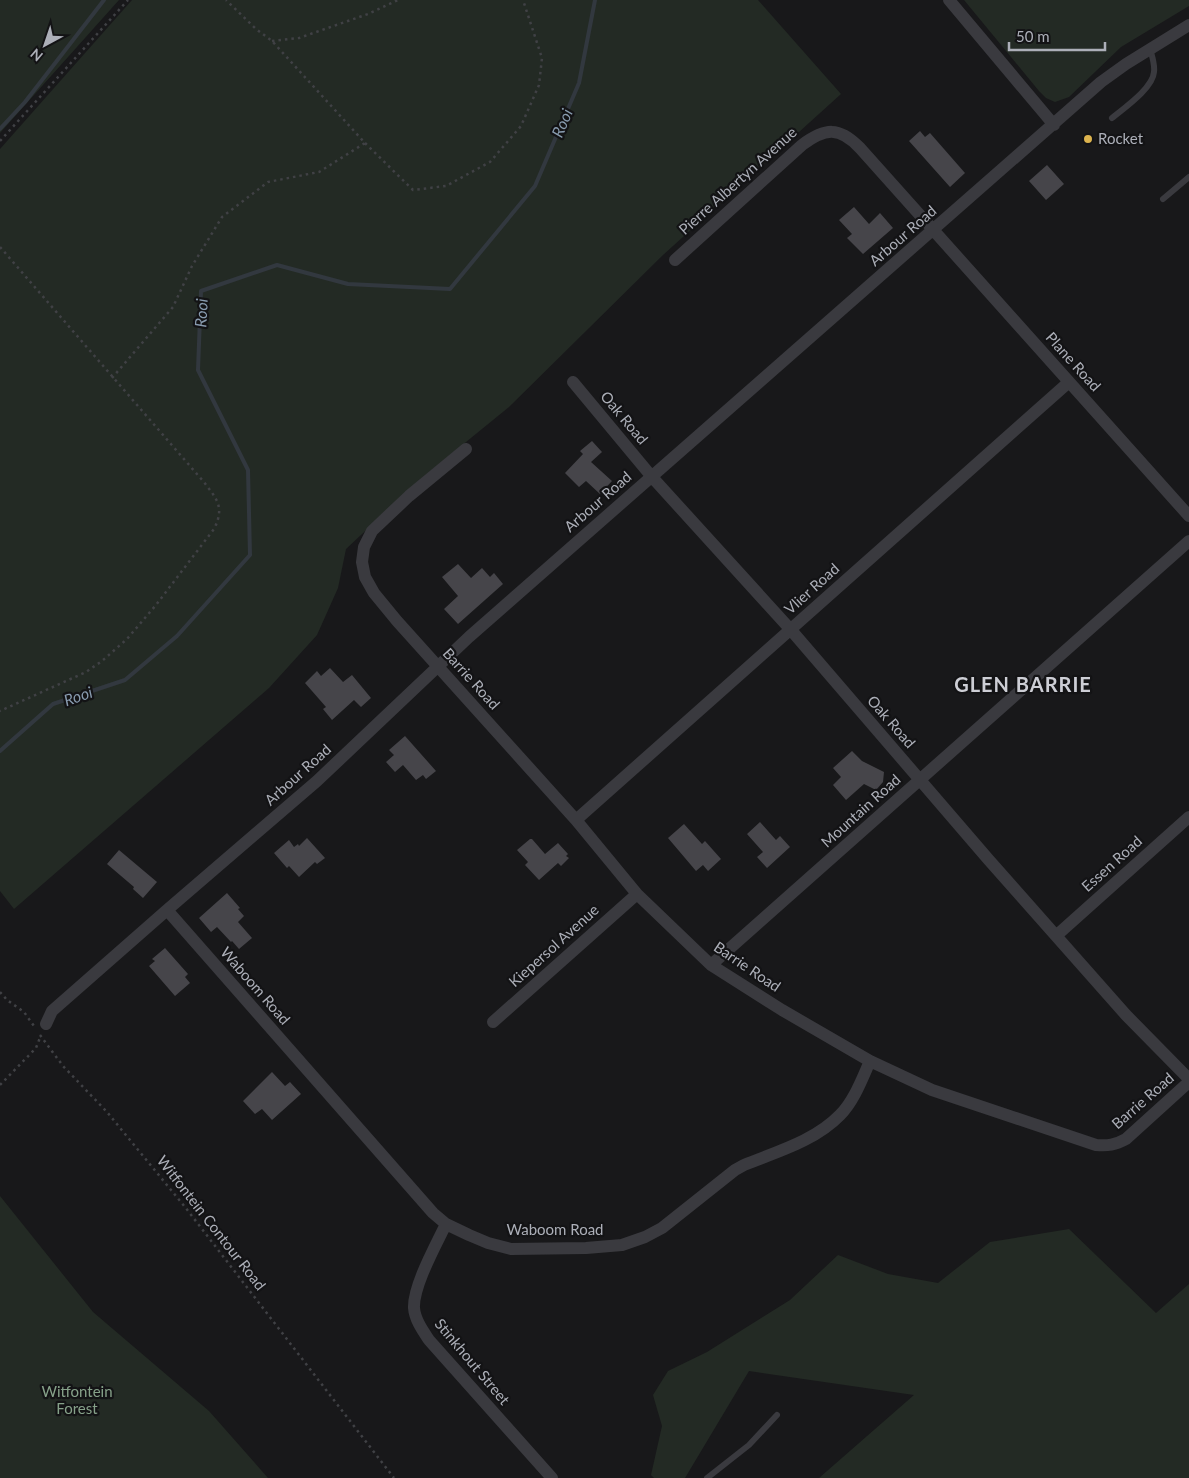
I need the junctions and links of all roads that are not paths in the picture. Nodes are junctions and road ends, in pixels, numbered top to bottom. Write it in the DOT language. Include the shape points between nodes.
graph roads {
  1 [pos="949,0"];
  2 [pos="1189,25"];
  3 [pos="1150,49"];
  4 [pos="1112,118"];
  5 [pos="1054,125"];
  6 [pos="1189,177"];
  7 [pos="1163,199"];
  8 [pos="934,230"];
  9 [pos="675,260"];
  10 [pos="573,382"];
  11 [pos="1069,382"];
  12 [pos="466,449"];
  13 [pos="652,477"];
  14 [pos="1189,516"];
  15 [pos="1189,541"];
  16 [pos="791,630"];
  17 [pos="439,667"];
  18 [pos="920,780"];
  19 [pos="1189,817"];
  20 [pos="576,820"];
  21 [pos="637,894"];
  22 [pos="167,910"];
  23 [pos="1057,935"];
  24 [pos="711,965"];
  25 [pos="493,1022"];
  26 [pos="43,1030"];
  27 [pos="870,1061"];
  28 [pos="1189,1080"];
  29 [pos="446,1224"];
  30 [pos="777,1415"];
  31 [pos="552,1478"];
  32 [pos="707,1478"];
  1 -- 5 [label="street"];
  2 -- 3 [label="street, Arbour Road"];
  3 -- 4 [label="lane" via="1153,78"];
  3 -- 5 [label="street, Arbour Road" via="1102,82"];
  5 -- 8 [label="street, Arbour Road"];
  6 -- 7 [label="lane"];
  8 -- 9 [label="street, Pierre Albertyn Avenue" via="853,141 835,131 827,131 816,134 802,145"];
  8 -- 11 [label="street, Plane Road"];
  8 -- 13 [label="street, Arbour Road"];
  10 -- 13 [label="street, Oak Road"];
  11 -- 14 [label="street, Plane Road"];
  11 -- 16 [label="street, Vlier Road"];
  12 -- 17 [label="street, Barrie Road" via="381,522 367,539 362,557 363,571 374,593"];
  13 -- 16 [label="street, Oak Road"];
  13 -- 17 [label="street, Arbour Road"];
  15 -- 18 [label="street, Mountain Road"];
  16 -- 18 [label="street, Oak Road"];
  16 -- 20 [label="street, Vlier Road"];
  17 -- 20 [label="street, Barrie Road"];
  17 -- 22 [label="street, Arbour Road" via="317,781"];
  18 -- 23 [label="street, Oak Road"];
  18 -- 24 [label="street, Mountain Road"];
  19 -- 23 [label="street, Essen Road"];
  20 -- 21 [label="street, Barrie Road"];
  21 -- 24 [label="street, Barrie Road"];
  21 -- 25 [label="street, Kiepersol Avenue"];
  22 -- 26 [label="street, Arbour Road" via="52,1011"];
  22 -- 29 [label="street, Waboom Road" via="425,1206"];
  23 -- 28 [label="street, Oak Road" via="1126,1015"];
  24 -- 27 [label="street, Barrie Road"];
  27 -- 28 [label="street, Barrie Road" via="958,1099 1076,1139 1107,1146 1126,1139"];
  27 -- 29 [label="street, Waboom Road" via="846,1107 830,1124 809,1138 744,1165 662,1228 633,1242 586,1248 511,1249 488,1243"];
  29 -- 31 [label="street, Stinkhout Street" via="416,1292 416,1319 429,1340"];
  30 -- 32 [label="lane" via="749,1445"];
}
